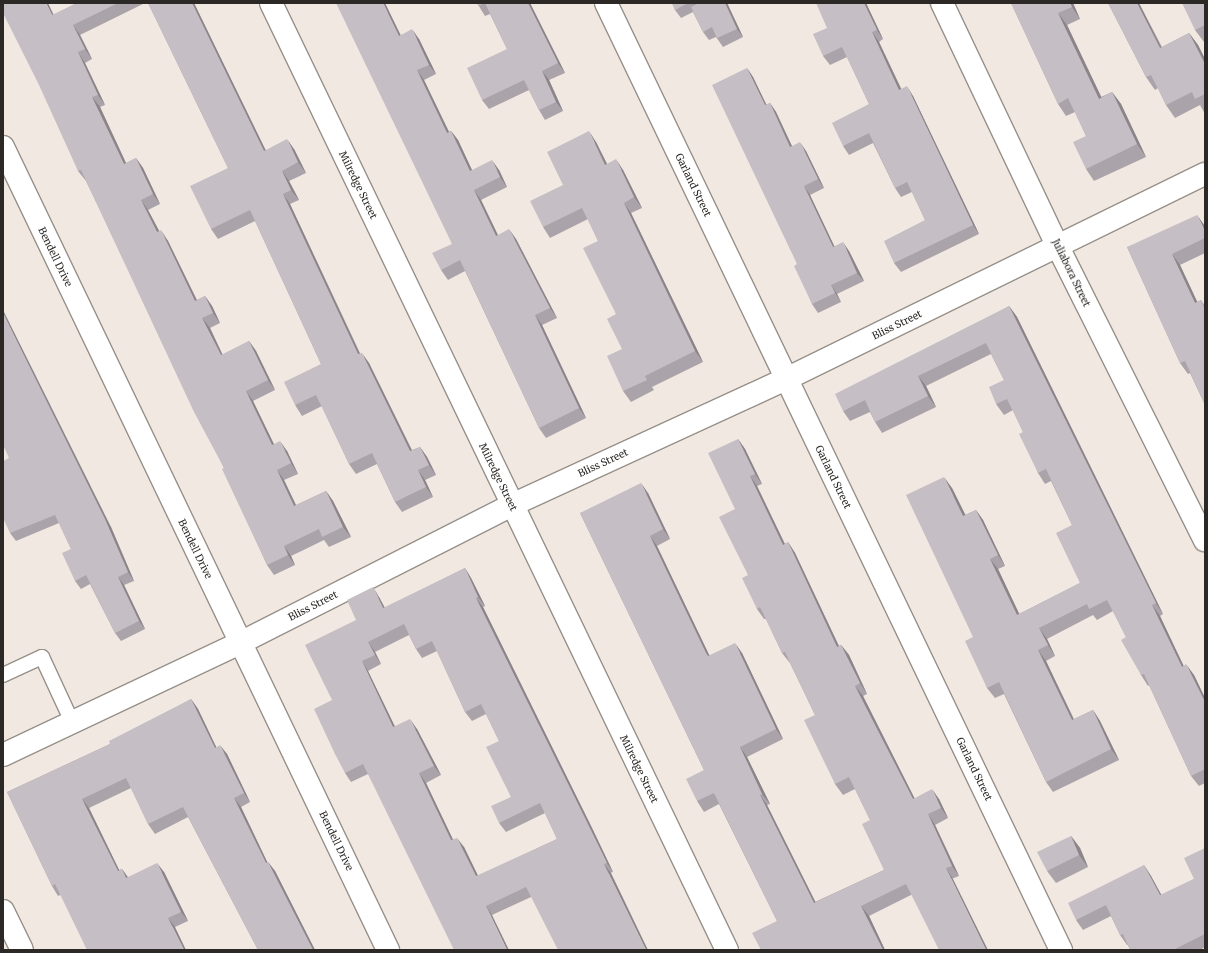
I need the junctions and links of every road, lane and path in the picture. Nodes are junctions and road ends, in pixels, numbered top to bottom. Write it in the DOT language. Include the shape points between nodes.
graph roads {
  1 [pos="271,3"];
  2 [pos="606,3"];
  3 [pos="942,3"];
  4 [pos="3,147"];
  5 [pos="1205,174"];
  6 [pos="1058,247"];
  7 [pos="786,379"];
  8 [pos="512,505"];
  9 [pos="1205,540"];
  10 [pos="240,643"];
  11 [pos="3,675"];
  12 [pos="73,724"];
  13 [pos="3,755"];
  14 [pos="3,911"];
  15 [pos="22,950"];
  16 [pos="388,950"];
  17 [pos="727,950"];
  18 [pos="1061,950"];
  1 -- 8 [label="street, Milredge Street"];
  2 -- 7 [label="street, Garland Street"];
  3 -- 6 [label="street, Juliabora Street"];
  4 -- 10 [label="street, Bendell Drive"];
  5 -- 6 [label="street, Bliss Street"];
  6 -- 7 [label="street, Bliss Street"];
  6 -- 9 [label="street, Juliabora Street"];
  7 -- 8 [label="street, Bliss Street"];
  7 -- 18 [label="street, Garland Street"];
  8 -- 10 [label="street, Bliss Street"];
  8 -- 17 [label="street, Milredge Street"];
  10 -- 12 [label="street, Bliss Street"];
  10 -- 16 [label="street, Bendell Drive"];
  11 -- 12 [label="lane" via="42,657"];
  12 -- 13 [label="street, Bliss Street"];
  14 -- 15 [label="street"];
}
